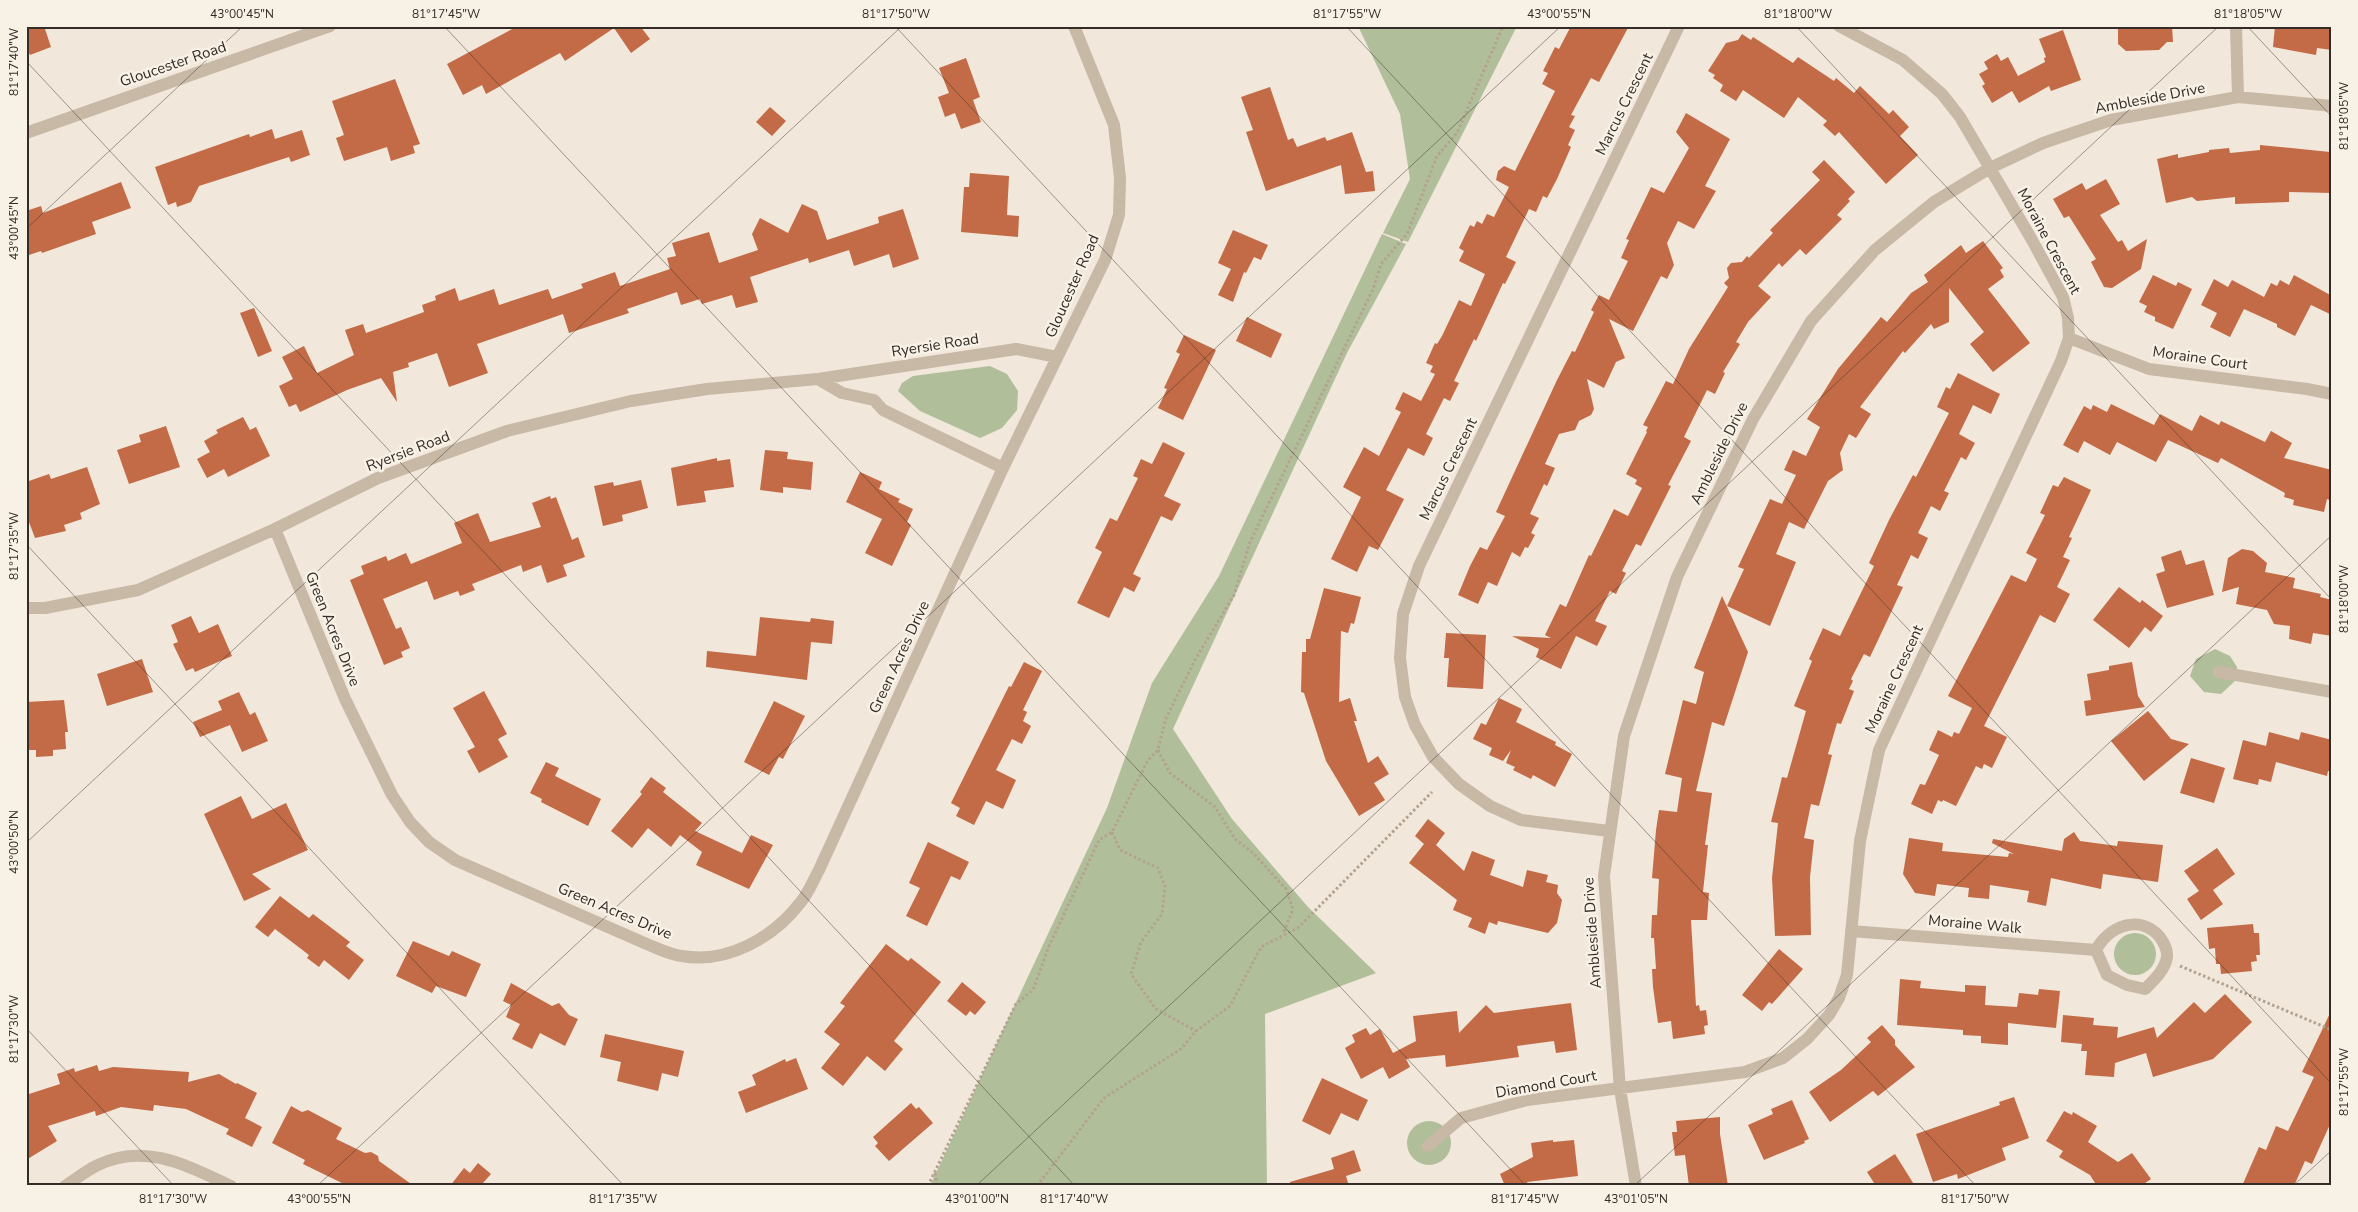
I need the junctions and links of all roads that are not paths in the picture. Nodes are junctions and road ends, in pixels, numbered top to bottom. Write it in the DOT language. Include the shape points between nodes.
graph roads {
  1 [pos="330,26"];
  2 [pos="1074,26"];
  3 [pos="1679,26"];
  4 [pos="1839,26"];
  5 [pos="2236,26"];
  6 [pos="2238,97"];
  7 [pos="2332,106"];
  8 [pos="26,133"];
  9 [pos="1990,168"];
  10 [pos="2069,338"];
  11 [pos="1057,357"];
  12 [pos="818,379"];
  13 [pos="2332,394"];
  14 [pos="1003,468"];
  15 [pos="275,530"];
  16 [pos="26,608"];
  17 [pos="2220,672"];
  18 [pos="2332,692"];
  19 [pos="1609,830"];
  20 [pos="1851,930"];
  21 [pos="2096,950"];
  22 [pos="1620,1089"];
  23 [pos="1428,1146"];
  24 [pos="65,1186"];
  25 [pos="231,1186"];
  26 [pos="1636,1186"];
  1 -- 8 [label="street, Gloucester Road"];
  2 -- 11 [label="street, Gloucester Road" via="1114,125 1120,178 1119,215 1105,260"];
  3 -- 19 [label="street, Marcus Crescent" via="1419,566 1403,614 1400,658 1405,697 1415,725 1433,756 1454,779 1490,806 1521,820"];
  4 -- 9 [label="street" via="1903,60 1942,94 1960,117"];
  5 -- 6 [label="street"];
  6 -- 7 [label="street, Ambleside Drive"];
  6 -- 9 [label="street, Ambleside Drive" via="2111,120 2042,142"];
  9 -- 10 [label="street, Moraine Crescent" via="2063,297"];
  9 -- 19 [label="street, Ambleside Drive" via="1934,202 1875,250 1811,321 1753,419 1677,577 1624,736"];
  10 -- 13 [label="street, Moraine Court" via="2149,369 2307,388"];
  10 -- 20 [label="street, Moraine Crescent" via="1879,750 1860,841"];
  11 -- 12 [label="street, Ryersie Road" via="1016,349"];
  11 -- 14 [label="street, Green Acres Drive"];
  12 -- 14 [label="street" via="842,393 874,400 883,410"];
  12 -- 15 [label="street, Ryersie Road" via="707,389 631,401 507,431 378,478"];
  14 -- 15 [label="street, Green Acres Drive" via="820,870 800,903 778,927 749,947 716,956 682,957 649,945 456,860 429,842 410,822 392,795 345,700"];
  15 -- 16 [label="street, Ryersie Road" via="138,590 55,607"];
  17 -- 18 [label="street"];
  19 -- 22 [label="street, Ambleside Drive" via="1604,876"];
  20 -- 21 [label="street, Moraine Walk"];
  20 -- 22 [label="street, Moraine Crescent" via="1847,975 1839,998 1829,1015 1784,1058 1745,1072"];
  21 -- 21 [label="street" via="2107,975 2126,985 2145,989 2160,974 2166,960 2164,942 2141,924 2116,928"];
  22 -- 23 [label="street, Diamond Court" via="1527,1100 1461,1118"];
  22 -- 26 [label="street, Ambleside Drive"];
  24 -- 25 [label="street" via="98,1164 126,1156 176,1160"];
}
